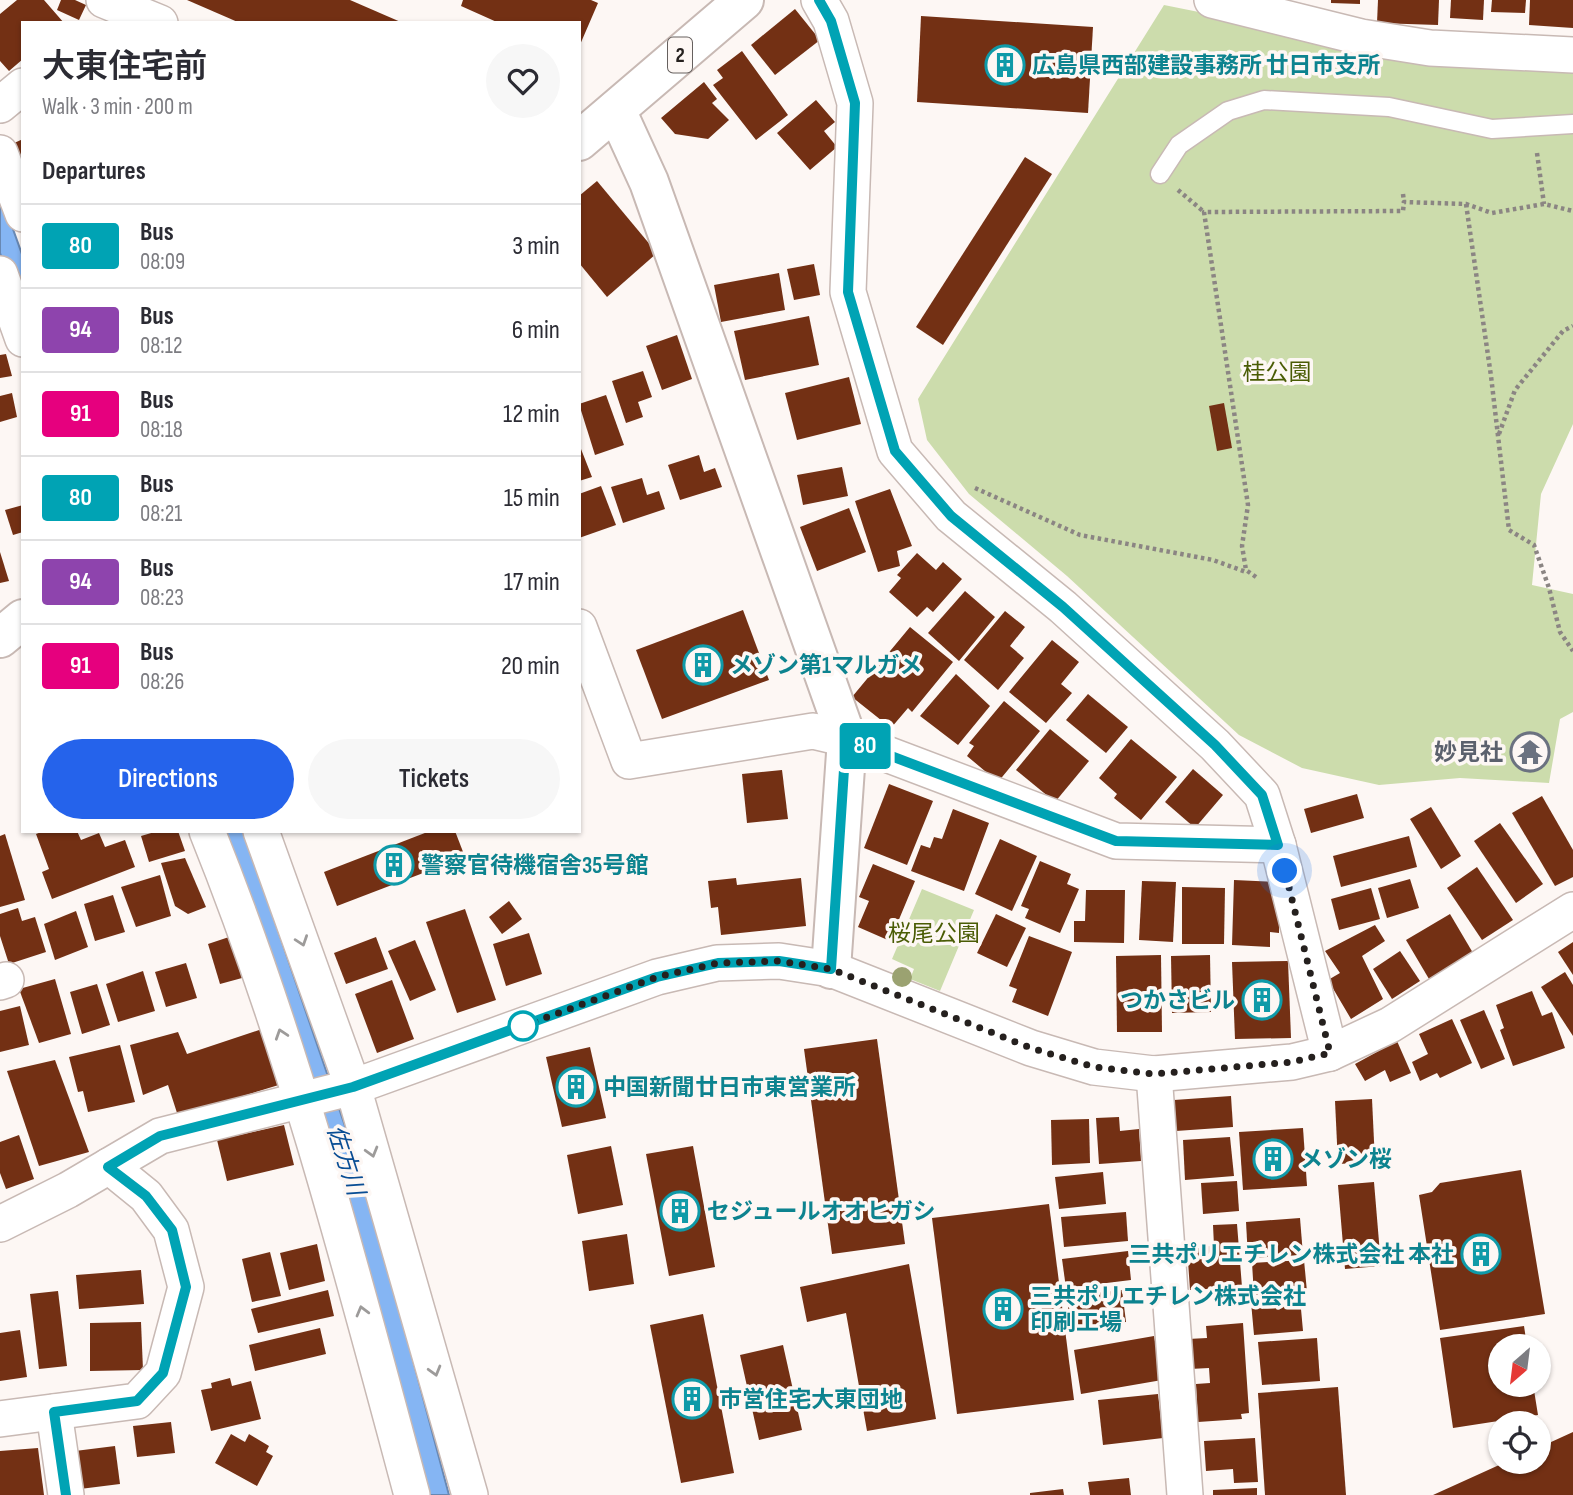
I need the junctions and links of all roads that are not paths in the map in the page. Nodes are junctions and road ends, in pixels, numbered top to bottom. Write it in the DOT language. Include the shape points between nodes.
graph roads {
  1 [pos="744,0"];
  2 [pos="819,0"];
  3 [pos="1212,0"];
  4 [pos="106,9"];
  5 [pos="152,21"];
  6 [pos="1573,55"];
  7 [pos="21,88"];
  8 [pos="0,105"];
  9 [pos="616,110"];
  10 [pos="1573,124"];
  11 [pos="581,139"];
  12 [pos="0,153"];
  13 [pos="1160,174"];
  14 [pos="21,209"];
  15 [pos="0,274"];
  16 [pos="21,333"];
  17 [pos="21,621"];
  18 [pos="581,632"];
  19 [pos="0,638"];
  20 [pos="846,739"];
  21 [pos="209,833"];
  22 [pos="261,833"];
  23 [pos="1278,845"];
  24 [pos="265,910"];
  25 [pos="1573,911"];
  26 [pos="831,969"];
  27 [pos="1330,1053"];
  28 [pos="1154,1074"];
  29 [pos="353,1087"];
  30 [pos="303,1099"];
  31 [pos="108,1167"];
  32 [pos="0,1224"];
  33 [pos="54,1412"];
  34 [pos="0,1419"];
  35 [pos="66,1495"];
  36 [pos="412,1495"];
  37 [pos="470,1495"];
  38 [pos="1185,1495"];
  1 -- 9 [label="main road, 2"];
  2 -- 23 [label="street" via="831,21 855,103 848,292 895,451 951,516 1063,607 1215,745 1262,795"];
  3 -- 6 [label="street" via="1361,37 1430,48"];
  4 -- 5 [label="street"];
  7 -- 8 [label="street"];
  9 -- 11 [label="main road, 2"];
  9 -- 20 [label="main road" via="645,173"];
  10 -- 13 [label="lane" via="1493,129 1389,107 1264,100 1228,111 1179,145"];
  12 -- 14 [label="street"];
  15 -- 16 [label="street"];
  17 -- 19 [label="main road"];
  18 -- 20 [label="street" via="629,761 813,731"];
  20 -- 23 [label="street" via="1116,841"];
  20 -- 26 [label="main road"];
  21 -- 24 [label="street"];
  22 -- 24 [label="street"];
  23 -- 27 [label="street"];
  24 -- 29 [label="street, one-way"];
  30 -- 24 [label="street, one-way"];
  25 -- 27 [label="street" via="1390,1025"];
  26 -- 28 [label="street" via="1031,1048 1094,1067"];
  26 -- 29 [label="street" via="779,961 718,963 657,977"];
  27 -- 28 [label="street" via="1292,1062"];
  28 -- 38 [label="street"];
  29 -- 30 [label="street"];
  29 -- 37 [label="street, one-way"];
  30 -- 31 [label="street" via="160,1136"];
  36 -- 30 [label="street, one-way"];
  31 -- 32 [label="street"];
  31 -- 33 [label="street" via="146,1196 172,1230 186,1287 163,1373 137,1401"];
  33 -- 34 [label="street"];
  33 -- 35 [label="street"];
}
